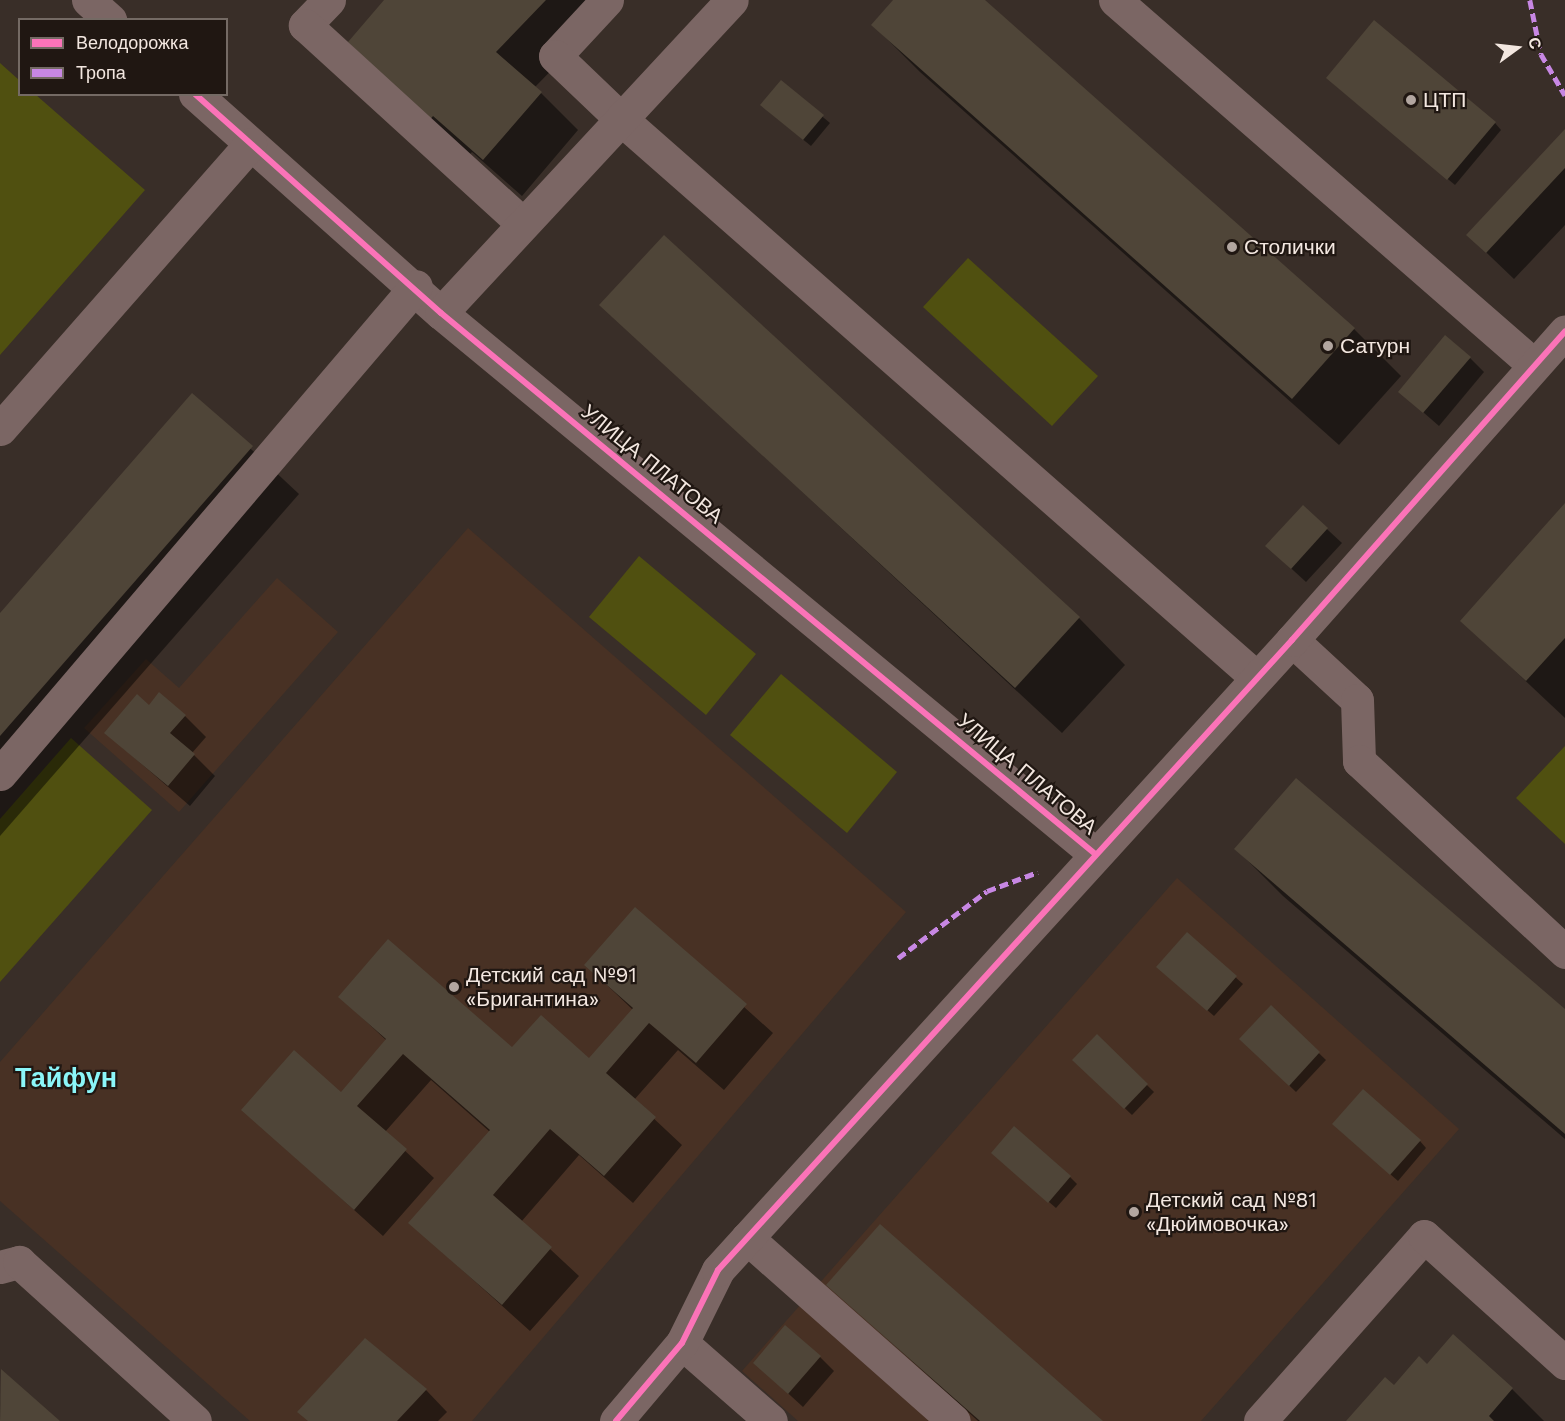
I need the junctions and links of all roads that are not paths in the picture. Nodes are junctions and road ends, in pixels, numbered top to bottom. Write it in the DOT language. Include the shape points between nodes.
graph roads {
  1 [pos="88,0"];
  2 [pos="328,0"];
  3 [pos="607,0"];
  4 [pos="732,0"];
  5 [pos="1114,0"];
  6 [pos="108,18"];
  7 [pos="197,96"];
  8 [pos="621,119"];
  9 [pos="250,144"];
  10 [pos="523,224"];
  11 [pos="416,286"];
  12 [pos="441,313"];
  13 [pos="1565,331"];
  14 [pos="1534,365"];
  15 [pos="0,429"];
  16 [pos="1292,640"];
  17 [pos="1256,677"];
  18 [pos="0,774"];
  19 [pos="1094,853"];
  20 [pos="1565,952"];
  21 [pos="747,1238"];
  22 [pos="0,1267"];
  23 [pos="682,1343"];
  24 [pos="1565,1362"];
  25 [pos="195,1421"];
  26 [pos="616,1421"];
  27 [pos="771,1421"];
  28 [pos="954,1421"];
  29 [pos="1260,1421"];
  1 -- 6 [label="street"];
  2 -- 10 [label="street" via="305,25"];
  3 -- 8 [label="street" via="555,56"];
  4 -- 8 [label="street"];
  5 -- 14 [label="street"];
  7 -- 9 [label="street, УЛИЦА ПЛАТОВА"];
  8 -- 10 [label="street"];
  8 -- 17 [label="street"];
  9 -- 11 [label="street, УЛИЦА ПЛАТОВА"];
  9 -- 15 [label="street"];
  10 -- 12 [label="street"];
  11 -- 12 [label="street, УЛИЦА ПЛАТОВА"];
  11 -- 18 [label="street"];
  12 -- 19 [label="street, УЛИЦА ПЛАТОВА"];
  13 -- 14 [label="street"];
  14 -- 16 [label="street"];
  16 -- 17 [label="street"];
  16 -- 20 [label="street" via="1357,700 1359,761"];
  17 -- 19 [label="street"];
  19 -- 21 [label="street"];
  21 -- 23 [label="street" via="718,1270"];
  21 -- 28 [label="street"];
  22 -- 25 [label="street" via="19,1262"];
  23 -- 26 [label="street"];
  23 -- 27 [label="street"];
  24 -- 29 [label="street" via="1424,1236"];
}
